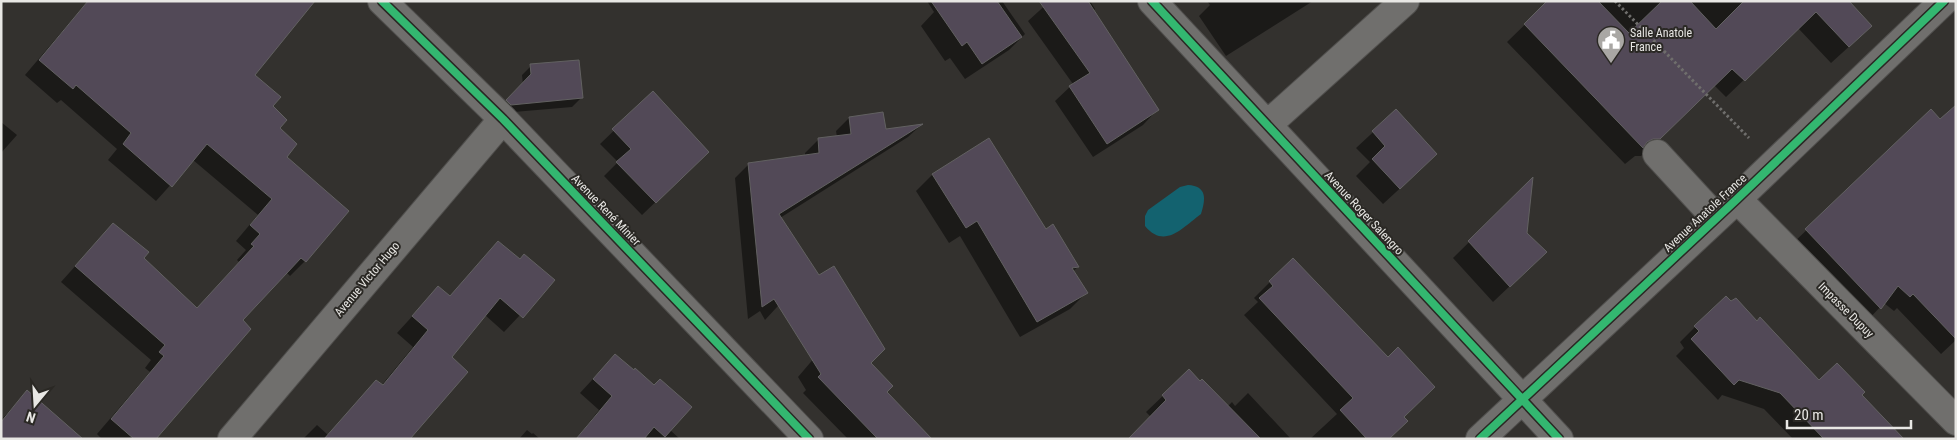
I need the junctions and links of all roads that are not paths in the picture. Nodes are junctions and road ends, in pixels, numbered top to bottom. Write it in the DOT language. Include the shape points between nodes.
graph roads {
  1 [pos="382,1"];
  2 [pos="1152,1"];
  3 [pos="1404,1"];
  4 [pos="1944,1"];
  5 [pos="503,119"];
  6 [pos="1267,124"];
  7 [pos="1657,154"];
  8 [pos="1737,199"];
  9 [pos="1716,218"];
  10 [pos="1521,400"];
  11 [pos="1956,421"];
  12 [pos="232,439"];
  13 [pos="809,439"];
  14 [pos="1480,439"];
  15 [pos="1559,439"];
  1 -- 5 [label="street, Avenue René Minier"];
  2 -- 6 [label="street, Avenue Roger Salengro"];
  3 -- 6 [label="street"];
  4 -- 8 [label="street, Avenue Anatole France"];
  5 -- 12 [label="street, Avenue Victor Hugo"];
  5 -- 13 [label="street, Avenue René Minier"];
  6 -- 10 [label="street, Avenue Roger Salengro"];
  7 -- 9 [label="street"];
  8 -- 9 [label="street, Avenue Anatole France"];
  8 -- 11 [label="street, Impasse Dupuy"];
  9 -- 10 [label="street, Avenue Anatole France"];
  10 -- 14 [label="street, Avenue Anatole France"];
  10 -- 15 [label="street, Avenue Roger Salengro"];
}
